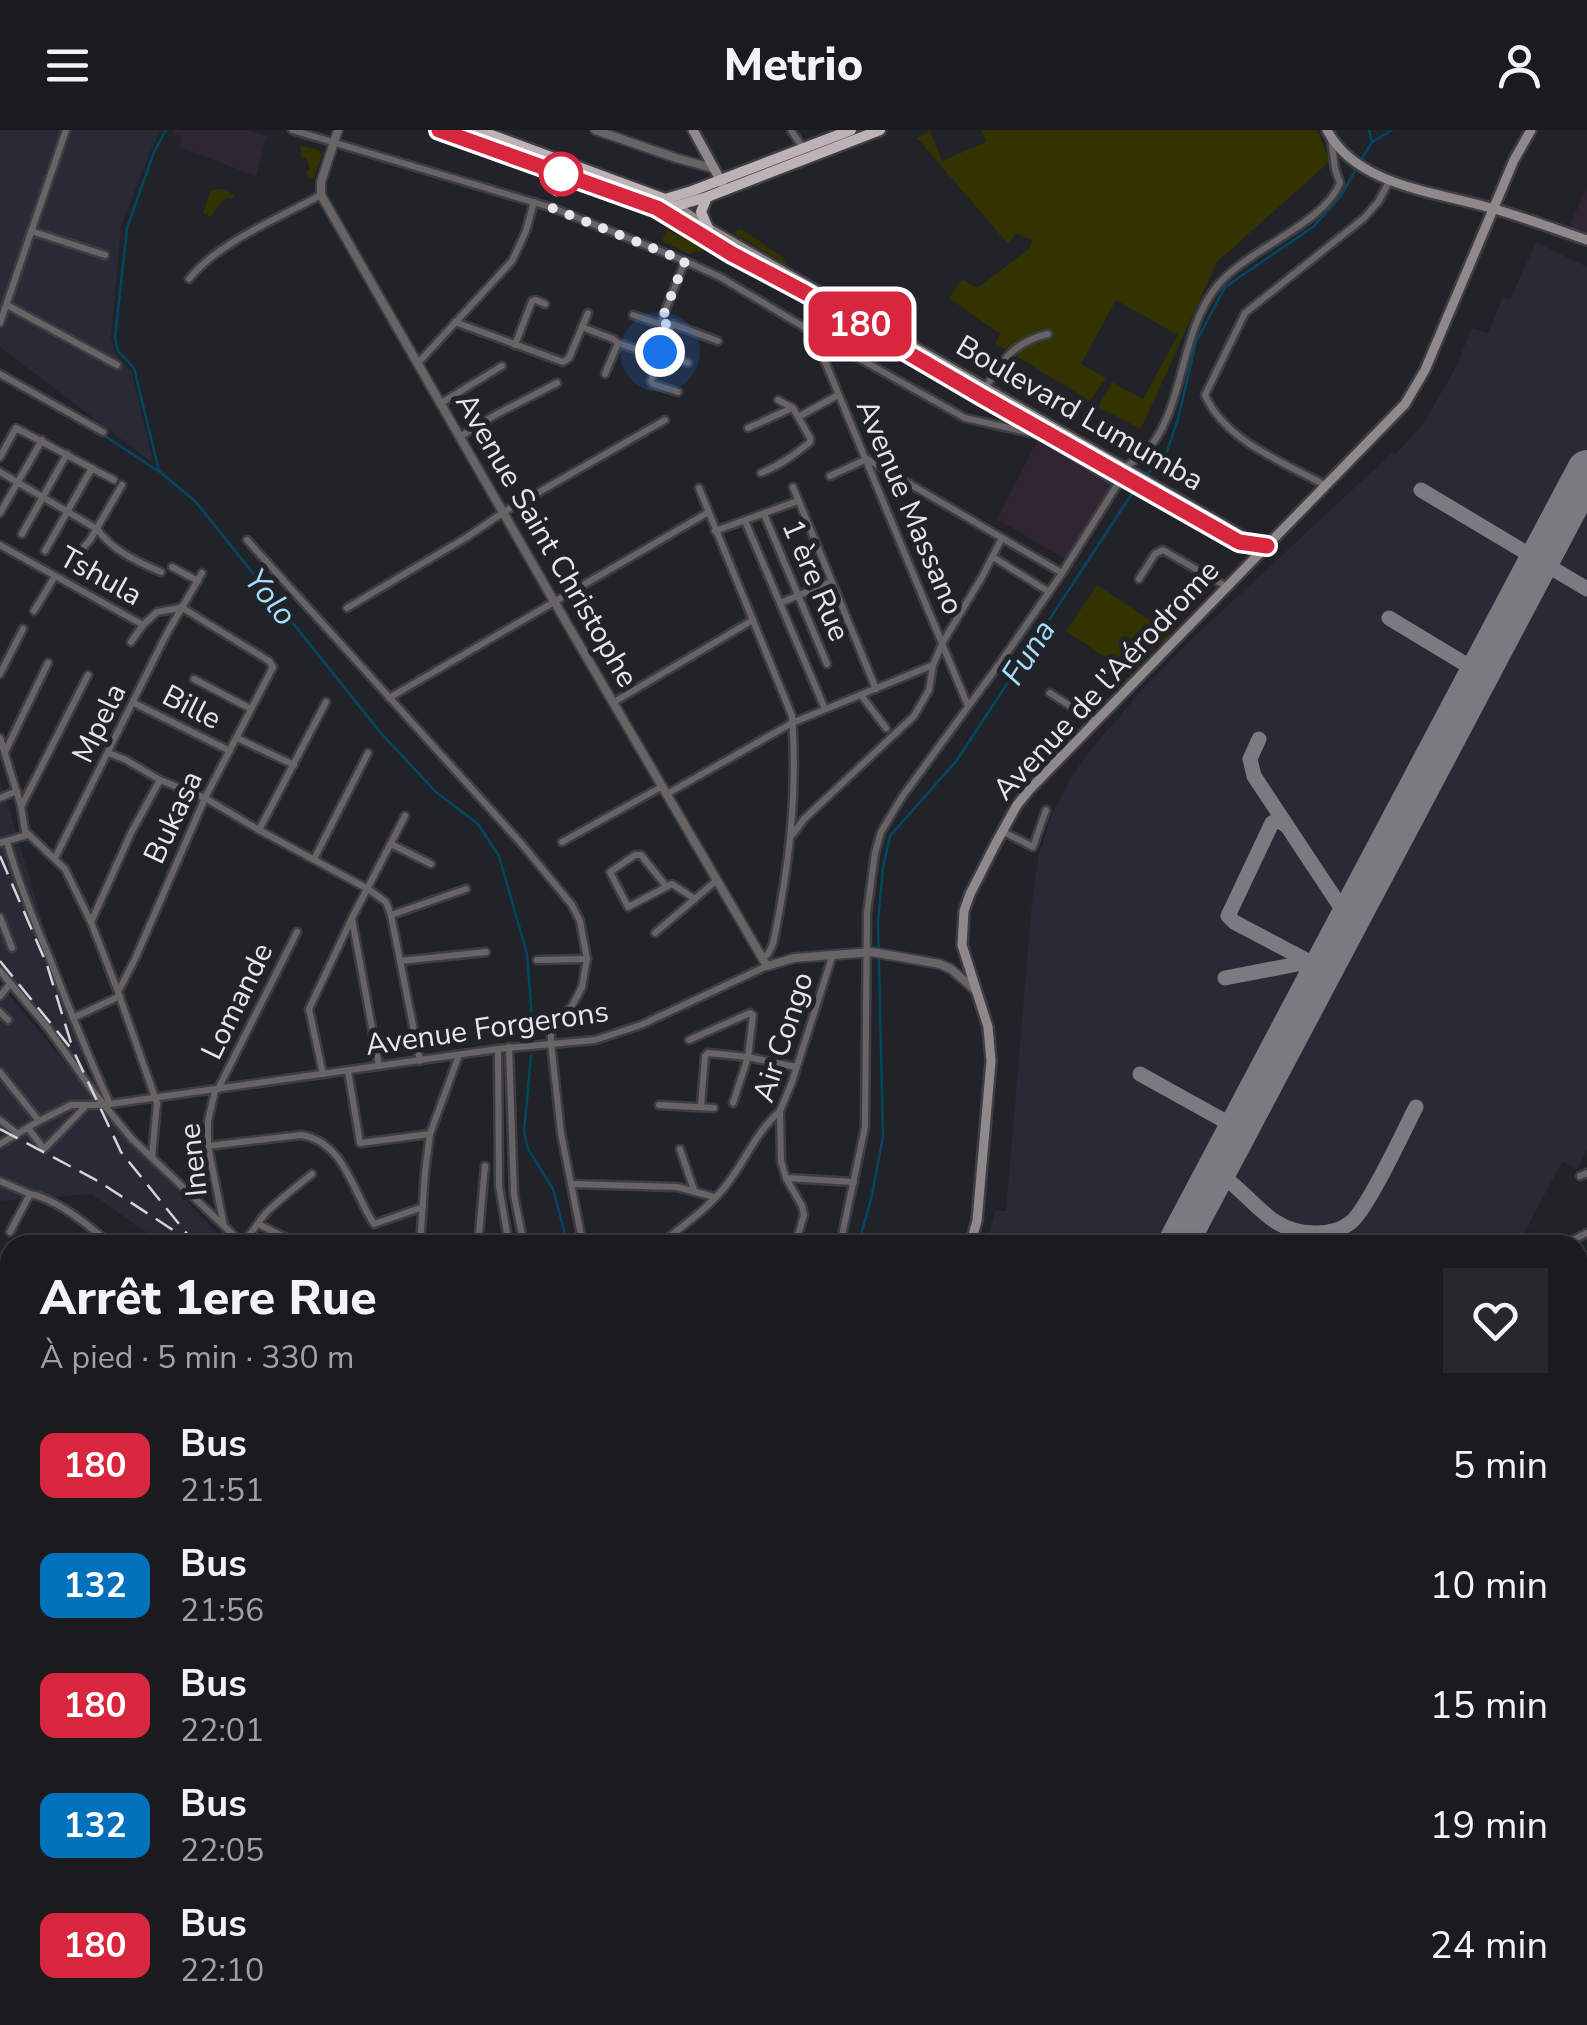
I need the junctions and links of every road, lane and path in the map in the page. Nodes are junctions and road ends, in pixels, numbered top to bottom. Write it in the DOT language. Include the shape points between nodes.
graph roads {
  1 [pos="66,130"];
  2 [pos="292,130"];
  3 [pos="338,130"];
  4 [pos="439,130"];
  5 [pos="478,130"];
  6 [pos="595,130"];
  7 [pos="693,130"];
  8 [pos="851,130"];
  9 [pos="880,130"];
  10 [pos="1531,130"];
  11 [pos="796,132"];
  12 [pos="1329,134"];
  13 [pos="334,143"];
  14 [pos="803,148"];
  15 [pos="712,168"];
  16 [pos="1390,180"];
  17 [pos="723,185"];
  18 [pos="322,195"];
  19 [pos="708,197"];
  20 [pos="534,202"];
  21 [pos="661,203"];
  22 [pos="676,206"];
  23 [pos="1493,209"];
  24 [pos="708,228"];
  25 [pos="31,230"];
  26 [pos="1587,240"];
  27 [pos="106,255"];
  28 [pos="685,261"];
  29 [pos="189,278"];
  30 [pos="546,304"];
  31 [pos="6,305"];
  32 [pos="588,312"];
  33 [pos="633,314"];
  34 [pos="455,322"];
  35 [pos="0,323"];
  36 [pos="660,324"];
  37 [pos="672,324"];
  38 [pos="582,327"];
  39 [pos="814,334"];
  40 [pos="1048,334"];
  41 [pos="718,340"];
  42 [pos="618,343"];
  43 [pos="515,345"];
  44 [pos="660,354"];
  45 [pos="418,362"];
  46 [pos="688,363"];
  47 [pos="117,364"];
  48 [pos="502,366"];
  49 [pos="0,374"];
  50 [pos="605,374"];
  51 [pos="556,383"];
  52 [pos="983,391"];
  53 [pos="678,392"];
  54 [pos="838,395"];
  55 [pos="778,400"];
  56 [pos="441,403"];
  57 [pos="793,408"];
  58 [pos="798,417"];
  59 [pos="665,420"];
  60 [pos="748,428"];
  61 [pos="103,432"];
  62 [pos="460,436"];
  63 [pos="42,440"];
  64 [pos="67,454"];
  65 [pos="0,458"];
  66 [pos="868,458"];
  67 [pos="92,468"];
  68 [pos="0,472"];
  69 [pos="761,473"];
  70 [pos="830,476"];
  71 [pos="1125,476"];
  72 [pos="114,480"];
  73 [pos="18,482"];
  74 [pos="122,486"];
  75 [pos="1327,486"];
  76 [pos="792,487"];
  77 [pos="699,488"];
  78 [pos="42,496"];
  79 [pos="798,501"];
  80 [pos="66,510"];
  81 [pos="504,512"];
  82 [pos="707,513"];
  83 [pos="0,514"];
  84 [pos="764,514"];
  85 [pos="745,521"];
  86 [pos="97,528"];
  87 [pos="716,531"];
  88 [pos="22,534"];
  89 [pos="1002,538"];
  90 [pos="247,540"];
  91 [pos="1243,541"];
  92 [pos="1271,542"];
  93 [pos="0,545"];
  94 [pos="45,550"];
  95 [pos="993,557"];
  96 [pos="73,560"];
  97 [pos="1250,562"];
  98 [pos="172,567"];
  99 [pos="160,572"];
  100 [pos="1062,573"];
  101 [pos="55,576"];
  102 [pos="1139,579"];
  103 [pos="831,582"];
  104 [pos="1228,587"];
  105 [pos="1048,592"];
  106 [pos="799,596"];
  107 [pos="555,603"];
  108 [pos="780,604"];
  109 [pos="181,608"];
  110 [pos="347,608"];
  111 [pos="34,611"];
  112 [pos="753,620"];
  113 [pos="143,624"];
  114 [pos="23,629"];
  115 [pos="131,642"];
  116 [pos="942,642"];
  117 [pos="48,663"];
  118 [pos="827,664"];
  119 [pos="932,664"];
  120 [pos="0,674"];
  121 [pos="88,675"];
  122 [pos="194,679"];
  123 [pos="876,689"];
  124 [pos="1050,693"];
  125 [pos="861,695"];
  126 [pos="389,698"];
  127 [pos="326,702"];
  128 [pos="614,702"];
  129 [pos="134,703"];
  130 [pos="968,706"];
  131 [pos="251,709"];
  132 [pos="825,709"];
  133 [pos="792,722"];
  134 [pos="1095,722"];
  135 [pos="886,728"];
  136 [pos="0,738"];
  137 [pos="237,738"];
  138 [pos="230,751"];
  139 [pos="5,752"];
  140 [pos="109,753"];
  141 [pos="368,753"];
  142 [pos="294,764"];
  143 [pos="9,766"];
  144 [pos="0,770"];
  145 [pos="160,780"];
  146 [pos="665,790"];
  147 [pos="17,792"];
  148 [pos="0,798"];
  149 [pos="205,798"];
  150 [pos="21,806"];
  151 [pos="1046,810"];
  152 [pos="405,816"];
  153 [pos="259,830"];
  154 [pos="1002,830"];
  155 [pos="792,834"];
  156 [pos="27,835"];
  157 [pos="4,842"];
  158 [pos="562,842"];
  159 [pos="391,844"];
  160 [pos="55,858"];
  161 [pos="314,859"];
  162 [pos="430,864"];
  163 [pos="717,880"];
  164 [pos="666,886"];
  165 [pos="368,888"];
  166 [pos="466,888"];
  167 [pos="695,899"];
  168 [pos="391,915"];
  169 [pos="0,917"];
  170 [pos="352,918"];
  171 [pos="91,922"];
  172 [pos="297,932"];
  173 [pos="655,933"];
  174 [pos="12,948"];
  175 [pos="486,952"];
  176 [pos="868,952"];
  177 [pos="833,954"];
  178 [pos="587,959"];
  179 [pos="536,960"];
  180 [pos="400,961"];
  181 [pos="764,962"];
  182 [pos="0,971"];
  183 [pos="10,984"];
  184 [pos="974,989"];
  185 [pos="119,994"];
  186 [pos="0,996"];
  187 [pos="0,1012"];
  188 [pos="73,1018"];
  189 [pos="8,1020"];
  190 [pos="689,1040"];
  191 [pos="550,1043"];
  192 [pos="509,1048"];
  193 [pos="498,1049"];
  194 [pos="460,1055"];
  195 [pos="748,1057"];
  196 [pos="420,1061"];
  197 [pos="380,1066"];
  198 [pos="796,1067"];
  199 [pos="348,1071"];
  200 [pos="0,1072"];
  201 [pos="323,1074"];
  202 [pos="217,1090"];
  203 [pos="155,1098"];
  204 [pos="733,1103"];
  205 [pos="107,1105"];
  206 [pos="660,1105"];
  207 [pos="701,1106"];
  208 [pos="86,1107"];
  209 [pos="714,1108"];
  210 [pos="780,1111"];
  211 [pos="0,1120"];
  212 [pos="39,1121"];
  213 [pos="28,1128"];
  214 [pos="18,1134"];
  215 [pos="430,1134"];
  216 [pos="0,1144"];
  217 [pos="208,1146"];
  218 [pos="680,1149"];
  219 [pos="152,1159"];
  220 [pos="485,1166"];
  221 [pos="312,1174"];
  222 [pos="786,1178"];
  223 [pos="0,1182"];
  224 [pos="854,1182"];
  225 [pos="571,1184"];
  226 [pos="694,1191"];
  227 [pos="30,1194"];
  228 [pos="715,1197"];
  229 [pos="423,1206"];
  230 [pos="258,1224"];
  231 [pos="224,1227"];
  232 [pos="10,1232"];
  233 [pos="98,1235"];
  234 [pos="230,1235"];
  235 [pos="250,1235"];
  236 [pos="281,1235"];
  237 [pos="421,1235"];
  238 [pos="479,1235"];
  239 [pos="508,1235"];
  240 [pos="522,1235"];
  241 [pos="581,1235"];
  242 [pos="671,1235"];
  243 [pos="798,1235"];
  244 [pos="842,1235"];
  245 [pos="973,1235"];
  1 -- 25 [label="street"];
  2 -- 13 [label="street"];
  3 -- 13 [label="street"];
  4 -- 21 [label="highway, Boulevard Lumumba"];
  5 -- 21 [label="highway, Boulevard Lumumba"];
  6 -- 15 [label="street"];
  7 -- 15 [label="main road"];
  8 -- 14 [label="highway"];
  9 -- 17 [label="highway"];
  10 -- 23 [label="main road, Avenue de l’Aérodrome"];
  11 -- 14 [label="street"];
  12 -- 16 [label="main road" via="1348,156"];
  12 -- 71 [label="street" via="1340,182 1336,192 1217,285 1189,339 1161,428"];
  13 -- 18 [label="street"];
  13 -- 20 [label="street"];
  14 -- 17 [label="highway"];
  15 -- 17 [label="main road"];
  16 -- 23 [label="main road"];
  16 -- 75 [label="street" via="1364,218 1245,313 1205,395 1232,432"];
  17 -- 19 [label="highway"];
  17 -- 21 [label="highway"];
  18 -- 29 [label="street" via="222,248"];
  18 -- 45 [label="street, Avenue Saint Christophe"];
  19 -- 22 [label="highway"];
  19 -- 24 [label="highway" via="701,212"];
  20 -- 28 [label="street"];
  20 -- 34 [label="street" via="512,261"];
  21 -- 22 [label="highway, Boulevard Lumumba"];
  21 -- 52 [label="main road, Boulevard Lumumba" via="698,234"];
  22 -- 24 [label="main road, Boulevard Lumumba"];
  23 -- 26 [label="main road"];
  23 -- 75 [label="main road, Avenue de l’Aérodrome" via="1416,388"];
  24 -- 52 [label="main road, Boulevard Lumumba"];
  25 -- 27 [label="street"];
  25 -- 31 [label="street"];
  28 -- 36 [label="street"];
  28 -- 39 [label="street"];
  30 -- 43 [label="street" via="532,301"];
  31 -- 35 [label="street"];
  31 -- 47 [label="street"];
  32 -- 38 [label="street"];
  33 -- 36 [label="street"];
  34 -- 43 [label="street"];
  34 -- 45 [label="street"];
  36 -- 37 [label="street"];
  37 -- 41 [label="street"];
  37 -- 44 [label="street"];
  38 -- 42 [label="street"];
  38 -- 43 [label="street" via="562,362"];
  39 -- 54 [label="street, Avenue Massano"];
  39 -- 71 [label="street" via="964,418 1040,436"];
  40 -- 52 [label="street" via="1009,353"];
  42 -- 44 [label="street"];
  42 -- 50 [label="street"];
  44 -- 46 [label="street"];
  44 -- 53 [label="street" via="652,383"];
  45 -- 56 [label="street, Avenue Saint Christophe"];
  48 -- 56 [label="street"];
  49 -- 61 [label="street"];
  51 -- 62 [label="street"];
  52 -- 71 [label="main road, Boulevard Lumumba"];
  54 -- 58 [label="street"];
  54 -- 66 [label="street, Avenue Massano"];
  55 -- 57 [label="street"];
  56 -- 62 [label="street, Avenue Saint Christophe"];
  57 -- 58 [label="street"];
  57 -- 60 [label="street"];
  58 -- 69 [label="street" via="810,442"];
  59 -- 81 [label="street"];
  62 -- 81 [label="street, Avenue Saint Christophe"];
  63 -- 64 [label="street"];
  63 -- 65 [label="street" via="16,428"];
  63 -- 73 [label="street"];
  64 -- 67 [label="street"];
  64 -- 78 [label="street"];
  66 -- 70 [label="street"];
  66 -- 89 [label="street"];
  66 -- 116 [label="street, Avenue Massano"];
  67 -- 72 [label="street"];
  67 -- 80 [label="street"];
  68 -- 73 [label="street"];
  71 -- 91 [label="main road, Boulevard Lumumba"];
  71 -- 100 [label="street"];
  73 -- 78 [label="street"];
  73 -- 83 [label="street"];
  74 -- 86 [label="street"];
  75 -- 92 [label="main road, Avenue de l’Aérodrome"];
  76 -- 79 [label="street"];
  77 -- 82 [label="street"];
  78 -- 80 [label="street"];
  78 -- 88 [label="street"];
  79 -- 84 [label="street"];
  79 -- 103 [label="street"];
  80 -- 86 [label="street"];
  80 -- 94 [label="street"];
  81 -- 107 [label="street, Avenue Saint Christophe"];
  81 -- 110 [label="street"];
  82 -- 87 [label="street"];
  82 -- 107 [label="street"];
  84 -- 85 [label="street"];
  84 -- 106 [label="street, 1 ère Rue"];
  85 -- 87 [label="street"];
  85 -- 108 [label="street"];
  86 -- 96 [label="street"];
  86 -- 99 [label="street" via="131,559"];
  87 -- 112 [label="street"];
  89 -- 95 [label="street"];
  89 -- 100 [label="street"];
  90 -- 126 [label="street"];
  91 -- 92 [label="main road, Boulevard Lumumba"];
  91 -- 97 [label="main road"];
  92 -- 97 [label="main road, Avenue de l’Aérodrome"];
  93 -- 101 [label="street, Tshula"];
  95 -- 105 [label="street"];
  95 -- 116 [label="street"];
  97 -- 104 [label="main road, Avenue de l’Aérodrome"];
  98 -- 109 [label="street, Mpela" via="200,577"];
  100 -- 105 [label="street"];
  101 -- 111 [label="street"];
  101 -- 113 [label="street, Tshula"];
  102 -- 104 [label="street" via="1163,550"];
  103 -- 106 [label="street"];
  103 -- 123 [label="street"];
  104 -- 134 [label="main road, Avenue de l’Aérodrome"];
  105 -- 130 [label="street"];
  106 -- 108 [label="street"];
  106 -- 118 [label="street, 1 ère Rue"];
  107 -- 126 [label="street"];
  107 -- 128 [label="street, Avenue Saint Christophe"];
  108 -- 132 [label="street"];
  109 -- 113 [label="street, Tshula" via="157,612"];
  109 -- 129 [label="street, Mpela"];
  109 -- 131 [label="street, Bukasa" via="272,664"];
  112 -- 128 [label="street"];
  112 -- 133 [label="street"];
  113 -- 115 [label="street"];
  114 -- 120 [label="street"];
  116 -- 119 [label="street"];
  116 -- 130 [label="street, Avenue Massano"];
  117 -- 139 [label="street"];
  119 -- 123 [label="street"];
  119 -- 155 [label="street" via="929,690 914,716"];
  121 -- 150 [label="street"];
  122 -- 131 [label="street"];
  123 -- 125 [label="street"];
  124 -- 134 [label="street"];
  125 -- 132 [label="street"];
  125 -- 135 [label="street"];
  126 -- 178 [label="street" via="572,905"];
  127 -- 142 [label="street"];
  128 -- 146 [label="street, Avenue Saint Christophe"];
  129 -- 138 [label="street, Bille"];
  129 -- 140 [label="street, Mpela"];
  130 -- 176 [label="street" via="882,832 866,913"];
  131 -- 137 [label="street, Bukasa"];
  132 -- 133 [label="street"];
  133 -- 146 [label="street"];
  133 -- 155 [label="street"];
  134 -- 154 [label="main road, Avenue de l’Aérodrome" via="1030,789"];
  136 -- 139 [label="street"];
  137 -- 138 [label="street, Bukasa"];
  137 -- 142 [label="street"];
  138 -- 149 [label="street, Bukasa"];
  139 -- 143 [label="street"];
  140 -- 145 [label="street"];
  140 -- 160 [label="street, Mpela"];
  141 -- 161 [label="street"];
  142 -- 153 [label="street"];
  143 -- 144 [label="street"];
  143 -- 147 [label="street"];
  145 -- 149 [label="street"];
  145 -- 171 [label="street"];
  146 -- 158 [label="street"];
  146 -- 163 [label="street, Avenue Saint Christophe"];
  147 -- 148 [label="street"];
  147 -- 150 [label="street"];
  149 -- 153 [label="street"];
  149 -- 185 [label="street, Bukasa"];
  150 -- 156 [label="street"];
  151 -- 154 [label="street" via="1033,846"];
  152 -- 159 [label="street"];
  153 -- 161 [label="street"];
  154 -- 184 [label="main road, Avenue de l’Aérodrome" via="964,911 962,946"];
  155 -- 181 [label="street"];
  156 -- 157 [label="street"];
  156 -- 160 [label="street"];
  157 -- 188 [label="street"];
  159 -- 162 [label="street"];
  159 -- 165 [label="street"];
  160 -- 171 [label="street"];
  161 -- 165 [label="street"];
  163 -- 167 [label="street"];
  163 -- 181 [label="street, Avenue Saint Christophe"];
  164 -- 164 [label="street" via="628,907 610,872 641,855"];
  164 -- 167 [label="street"];
  165 -- 168 [label="street"];
  165 -- 170 [label="street"];
  166 -- 168 [label="street"];
  167 -- 173 [label="street"];
  168 -- 180 [label="street"];
  169 -- 174 [label="street"];
  170 -- 197 [label="street"];
  170 -- 201 [label="street" via="309,1009"];
  171 -- 185 [label="street"];
  172 -- 202 [label="street, Lomande"];
  175 -- 180 [label="street"];
  176 -- 177 [label="street, Avenue Forgerons"];
  176 -- 184 [label="street, Avenue Forgerons" via="940,964"];
  176 -- 224 [label="street" via="865,1127"];
  177 -- 181 [label="street, Avenue Forgerons"];
  177 -- 198 [label="street, Air Congo"];
  178 -- 179 [label="street"];
  178 -- 191 [label="street" via="582,987 552,1028"];
  180 -- 196 [label="street"];
  181 -- 191 [label="street, Avenue Forgerons" via="641,1025 596,1040"];
  182 -- 183 [label="street"];
  183 -- 186 [label="street"];
  183 -- 205 [label="street"];
  184 -- 245 [label="main road, Avenue de l’Aérodrome" via="991,1061"];
  185 -- 188 [label="street"];
  185 -- 203 [label="street"];
  187 -- 189 [label="street"];
  188 -- 205 [label="street"];
  190 -- 195 [label="street" via="750,1012"];
  191 -- 192 [label="street, Avenue Forgerons"];
  191 -- 225 [label="street"];
  192 -- 193 [label="street, Avenue Forgerons"];
  192 -- 240 [label="street" via="514,1194"];
  193 -- 194 [label="street, Avenue Forgerons"];
  193 -- 239 [label="street" via="499,1186"];
  194 -- 196 [label="street, Avenue Forgerons"];
  194 -- 215 [label="street"];
  195 -- 198 [label="street"];
  195 -- 204 [label="street"];
  195 -- 207 [label="street" via="706,1054"];
  196 -- 197 [label="street, Avenue Forgerons"];
  197 -- 199 [label="street, Avenue Forgerons"];
  198 -- 210 [label="street, Air Congo"];
  199 -- 201 [label="street, Avenue Forgerons"];
  199 -- 215 [label="street" via="360,1143"];
  200 -- 212 [label="street"];
  201 -- 202 [label="street, Avenue Forgerons"];
  202 -- 203 [label="street, Avenue Forgerons"];
  202 -- 217 [label="street, Inene"];
  203 -- 205 [label="street, Avenue Forgerons"];
  203 -- 219 [label="street"];
  205 -- 208 [label="street, Avenue Forgerons"];
  205 -- 219 [label="street"];
  206 -- 207 [label="street"];
  207 -- 209 [label="street"];
  208 -- 212 [label="street, Avenue Forgerons" via="71,1105"];
  208 -- 213 [label="street" via="44,1149"];
  210 -- 222 [label="street, Air Congo"];
  210 -- 228 [label="street"];
  211 -- 214 [label="street"];
  212 -- 213 [label="street, Avenue Forgerons"];
  213 -- 214 [label="street, Avenue Forgerons"];
  214 -- 216 [label="street, Avenue Forgerons"];
  215 -- 229 [label="street"];
  217 -- 229 [label="street" via="302,1135 320,1140 335,1151 374,1224"];
  217 -- 231 [label="street, Inene"];
  218 -- 226 [label="street"];
  219 -- 231 [label="street"];
  220 -- 238 [label="street"];
  221 -- 230 [label="street"];
  222 -- 224 [label="street"];
  222 -- 243 [label="street, Air Congo" via="804,1215"];
  223 -- 227 [label="street"];
  224 -- 244 [label="street"];
  225 -- 226 [label="street"];
  225 -- 241 [label="street"];
  226 -- 228 [label="street"];
  227 -- 232 [label="street"];
  227 -- 233 [label="street" via="57,1204"];
  228 -- 242 [label="street"];
  229 -- 237 [label="street"];
  230 -- 235 [label="street"];
  230 -- 236 [label="street"];
  231 -- 234 [label="street"];
}
